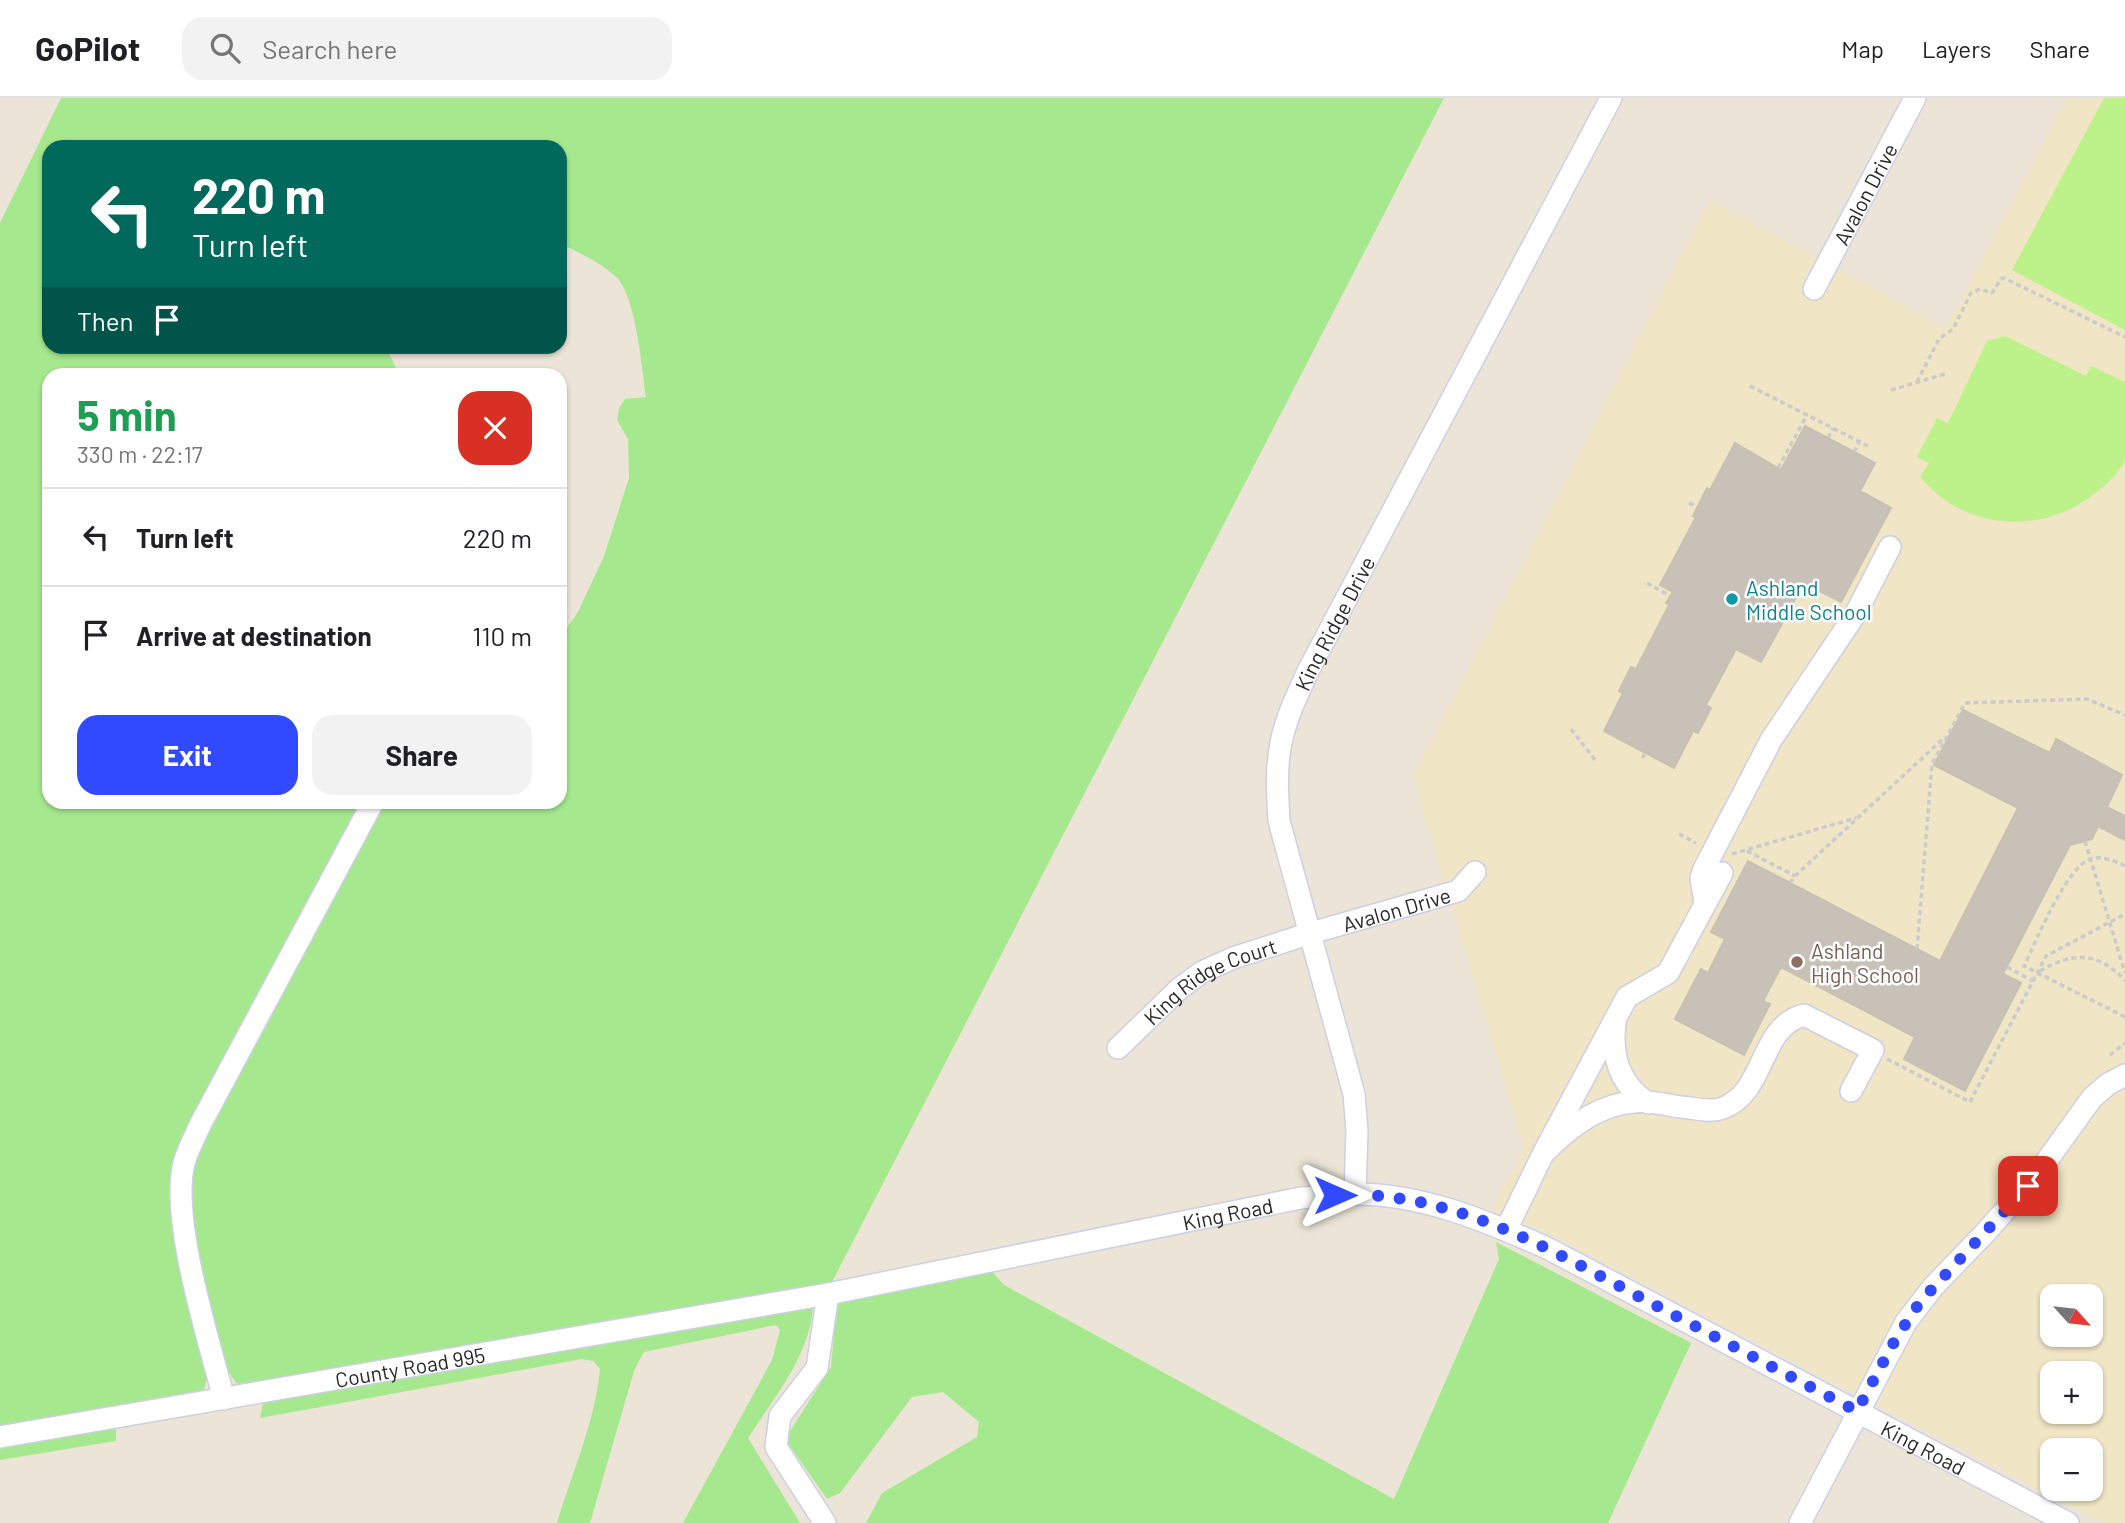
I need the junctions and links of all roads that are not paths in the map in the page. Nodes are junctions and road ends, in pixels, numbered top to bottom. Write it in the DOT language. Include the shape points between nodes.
graph roads {
  1 [pos="1611,98"];
  2 [pos="1915,98"];
  3 [pos="1814,289"];
  4 [pos="1890,547"];
  5 [pos="369,809"];
  6 [pos="1722,865"];
  7 [pos="1475,872"];
  8 [pos="1705,903"];
  9 [pos="1311,933"];
  10 [pos="1616,1018"];
  11 [pos="1118,1048"];
  12 [pos="2125,1075"];
  13 [pos="1852,1091"];
  14 [pos="1648,1103"];
  15 [pos="1543,1154"];
  16 [pos="1356,1194"];
  17 [pos="1506,1230"];
  18 [pos="824,1295"];
  19 [pos="224,1399"];
  20 [pos="1857,1411"];
  21 [pos="0,1437"];
  22 [pos="825,1523"];
  23 [pos="1800,1523"];
  24 [pos="2068,1523"];
  1 -- 9 [label="street, King Ridge Drive" via="1307,673 1286,723 1276,782 1279,821"];
  2 -- 3 [label="street, Avalon Drive"];
  4 -- 8 [label="street" via="1856,613 1771,740 1704,869"];
  5 -- 19 [label="street" via="184,1163 181,1196 186,1238"];
  6 -- 8 [label="street"];
  7 -- 9 [label="street, Avalon Drive" via="1458,891"];
  8 -- 10 [label="street" via="1668,973 1627,996"];
  9 -- 11 [label="street, King Ridge Court" via="1202,972"];
  9 -- 16 [label="street, King Ridge Drive" via="1354,1094"];
  10 -- 14 [label="street" via="1618,1068 1631,1089"];
  10 -- 15 [label="street"];
  12 -- 20 [label="street" via="2092,1097 2035,1177 1920,1302"];
  13 -- 14 [label="street" via="1873,1050 1804,1014 1777,1033 1745,1092 1731,1104 1712,1111"];
  14 -- 15 [label="street" via="1618,1104 1601,1111 1560,1136"];
  15 -- 17 [label="street"];
  16 -- 17 [label="street, King Road" via="1434,1205"];
  16 -- 18 [label="street, King Road" via="1237,1210"];
  17 -- 20 [label="street, King Road"];
  18 -- 19 [label="street, County Road 995"];
  18 -- 22 [label="street" via="817,1368 780,1416 776,1447"];
  19 -- 21 [label="street, County Road 995"];
  20 -- 23 [label="street"];
  20 -- 24 [label="street, King Road"];
}
